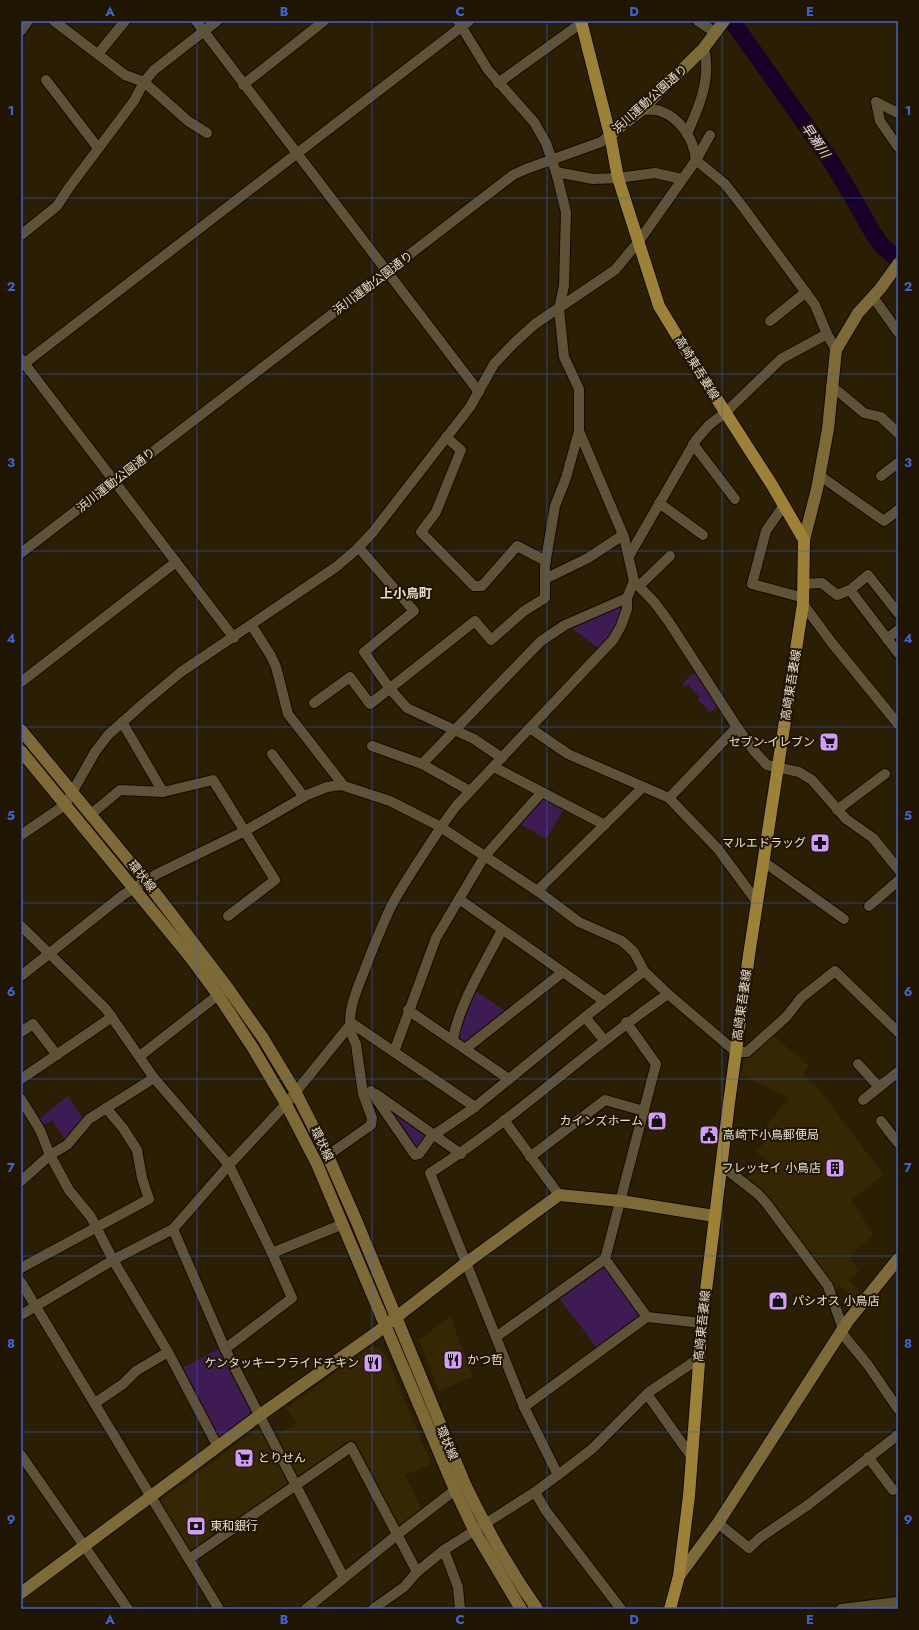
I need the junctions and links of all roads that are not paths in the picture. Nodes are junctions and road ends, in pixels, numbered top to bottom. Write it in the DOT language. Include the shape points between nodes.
graph roads {
  1 [pos="28,21"];
  2 [pos="54,21"];
  3 [pos="125,21"];
  4 [pos="196,21"];
  5 [pos="217,21"];
  6 [pos="324,21"];
  7 [pos="582,21"];
  8 [pos="698,21"];
  9 [pos="724,21"];
  10 [pos="463,23"];
  11 [pos="21,31"];
  12 [pos="204,31"];
  13 [pos="716,33"];
  14 [pos="704,50"];
  15 [pos="98,54"];
  16 [pos="46,80"];
  17 [pos="144,82"];
  18 [pos="498,83"];
  19 [pos="243,85"];
  20 [pos="641,110"];
  21 [pos="898,113"];
  22 [pos="207,133"];
  23 [pos="687,134"];
  24 [pos="610,135"];
  25 [pos="710,135"];
  26 [pos="898,147"];
  27 [pos="98,148"];
  28 [pos="297,155"];
  29 [pos="551,160"];
  30 [pos="696,160"];
  31 [pos="556,172"];
  32 [pos="618,178"];
  33 [pos="682,178"];
  34 [pos="21,235"];
  35 [pos="639,241"];
  36 [pos="898,264"];
  37 [pos="388,271"];
  38 [pos="806,292"];
  39 [pos="872,297"];
  40 [pos="559,309"];
  41 [pos="770,321"];
  42 [pos="898,332"];
  43 [pos="827,334"];
  44 [pos="836,350"];
  45 [pos="22,363"];
  46 [pos="831,387"];
  47 [pos="479,392"];
  48 [pos="726,412"];
  49 [pos="579,431"];
  50 [pos="898,433"];
  51 [pos="446,437"];
  52 [pos="694,444"];
  53 [pos="898,463"];
  54 [pos="819,475"];
  55 [pos="882,476"];
  56 [pos="114,482"];
  57 [pos="735,499"];
  58 [pos="659,503"];
  59 [pos="784,505"];
  60 [pos="898,510"];
  61 [pos="623,535"];
  62 [pos="703,535"];
  63 [pos="804,540"];
  64 [pos="359,548"];
  65 [pos="21,553"];
  66 [pos="629,556"];
  67 [pos="670,556"];
  68 [pos="546,561"];
  69 [pos="176,562"];
  70 [pos="545,579"];
  71 [pos="637,584"];
  72 [pos="805,584"];
  73 [pos="850,590"];
  74 [pos="627,598"];
  75 [pos="804,601"];
  76 [pos="898,613"];
  77 [pos="252,626"];
  78 [pos="898,630"];
  79 [pos="234,638"];
  80 [pos="887,639"];
  81 [pos="898,653"];
  82 [pos="21,682"];
  83 [pos="390,688"];
  84 [pos="314,703"];
  85 [pos="122,722"];
  86 [pos="898,724"];
  87 [pos="737,727"];
  88 [pos="530,728"];
  89 [pos="455,729"];
  90 [pos="21,730"];
  91 [pos="372,746"];
  92 [pos="21,751"];
  93 [pos="272,754"];
  94 [pos="502,758"];
  95 [pos="422,764"];
  96 [pos="779,766"];
  97 [pos="494,767"];
  98 [pos="885,774"];
  99 [pos="344,786"];
  100 [pos="642,788"];
  101 [pos="72,791"];
  102 [pos="470,791"];
  103 [pos="163,792"];
  104 [pos="542,792"];
  105 [pos="304,797"];
  106 [pos="668,798"];
  107 [pos="65,805"];
  108 [pos="96,810"];
  109 [pos="837,810"];
  110 [pos="605,824"];
  111 [pos="440,827"];
  112 [pos="245,831"];
  113 [pos="21,835"];
  114 [pos="484,857"];
  115 [pos="764,862"];
  116 [pos="898,869"];
  117 [pos="146,881"];
  118 [pos="898,881"];
  119 [pos="134,889"];
  120 [pos="537,891"];
  121 [pos="459,899"];
  122 [pos="757,902"];
  123 [pos="869,906"];
  124 [pos="228,916"];
  125 [pos="844,919"];
  126 [pos="21,926"];
  127 [pos="502,930"];
  128 [pos="50,953"];
  129 [pos="644,971"];
  130 [pos="563,972"];
  131 [pos="21,976"];
  132 [pos="668,994"];
  133 [pos="218,995"];
  134 [pos="604,1001"];
  135 [pos="408,1010"];
  136 [pos="112,1017"];
  137 [pos="585,1017"];
  138 [pos="626,1022"];
  139 [pos="350,1024"];
  140 [pos="21,1032"];
  141 [pos="898,1032"];
  142 [pos="453,1039"];
  143 [pos="604,1040"];
  144 [pos="465,1049"];
  145 [pos="394,1052"];
  146 [pos="736,1052"];
  147 [pos="57,1055"];
  148 [pos="140,1056"];
  149 [pos="858,1064"];
  150 [pos="898,1072"];
  151 [pos="154,1078"];
  152 [pos="509,1079"];
  153 [pos="21,1080"];
  154 [pos="360,1080"];
  155 [pos="879,1087"];
  156 [pos="295,1091"];
  157 [pos="371,1091"];
  158 [pos="21,1099"];
  159 [pos="863,1100"];
  160 [pos="286,1104"];
  161 [pos="475,1107"];
  162 [pos="106,1108"];
  163 [pos="644,1111"];
  164 [pos="504,1120"];
  165 [pos="881,1121"];
  166 [pos="435,1135"];
  167 [pos="898,1143"];
  168 [pos="327,1154"];
  169 [pos="461,1154"];
  170 [pos="50,1155"];
  171 [pos="530,1157"];
  172 [pos="229,1165"];
  173 [pos="721,1165"];
  174 [pos="23,1178"];
  175 [pos="558,1195"];
  176 [pos="621,1201"];
  177 [pos="714,1216"];
  178 [pos="343,1224"];
  179 [pos="97,1228"];
  180 [pos="173,1229"];
  181 [pos="272,1252"];
  182 [pos="605,1259"];
  183 [pos="113,1260"];
  184 [pos="898,1260"];
  185 [pos="466,1263"];
  186 [pos="21,1268"];
  187 [pos="21,1282"];
  188 [pos="36,1306"];
  189 [pos="21,1315"];
  190 [pos="396,1317"];
  191 [pos="647,1317"];
  192 [pos="702,1324"];
  193 [pos="385,1326"];
  194 [pos="842,1331"];
  195 [pos="496,1337"];
  196 [pos="225,1349"];
  197 [pos="168,1352"];
  198 [pos="698,1359"];
  199 [pos="647,1394"];
  200 [pos="95,1403"];
  201 [pos="524,1407"];
  202 [pos="898,1409"];
  203 [pos="260,1416"];
  204 [pos="898,1435"];
  205 [pos="218,1447"];
  206 [pos="21,1455"];
  207 [pos="691,1456"];
  208 [pos="868,1457"];
  209 [pos="558,1475"];
  210 [pos="295,1486"];
  211 [pos="455,1490"];
  212 [pos="893,1490"];
  213 [pos="535,1492"];
  214 [pos="152,1496"];
  215 [pos="718,1523"];
  216 [pos="479,1527"];
  217 [pos="398,1534"];
  218 [pos="85,1545"];
  219 [pos="444,1550"];
  220 [pos="190,1559"];
  221 [pos="417,1572"];
  222 [pos="679,1576"];
  223 [pos="344,1578"];
  224 [pos="21,1593"];
  225 [pos="898,1602"];
  226 [pos="319,1605"];
  227 [pos="875,1607"];
  228 [pos="128,1609"];
  229 [pos="220,1609"];
  230 [pos="306,1609"];
  231 [pos="373,1609"];
  232 [pos="460,1609"];
  233 [pos="522,1609"];
  234 [pos="537,1609"];
  235 [pos="621,1609"];
  236 [pos="670,1609"];
  237 [pos="841,1609"];
  1 -- 11 [label="street"];
  2 -- 15 [label="street"];
  3 -- 15 [label="street"];
  4 -- 12 [label="street"];
  5 -- 12 [label="street"];
  6 -- 19 [label="street"];
  7 -- 18 [label="street"];
  7 -- 24 [label="main road, 高崎東吾妻線"];
  8 -- 13 [label="street"];
  9 -- 13 [label="street, 浜川運動公園通り"];
  10 -- 18 [label="street" via="488,70"];
  10 -- 28 [label="street"];
  12 -- 17 [label="street" via="154,70"];
  12 -- 19 [label="street"];
  13 -- 14 [label="street, 浜川運動公園通り"];
  14 -- 20 [label="street, 浜川運動公園通り"];
  14 -- 23 [label="street" via="706,85"];
  15 -- 17 [label="street" via="125,75"];
  16 -- 27 [label="street"];
  17 -- 22 [label="street" via="188,121"];
  17 -- 27 [label="street" via="134,101"];
  18 -- 29 [label="street" via="534,122 546,142"];
  19 -- 28 [label="street"];
  20 -- 23 [label="street" via="667,114"];
  20 -- 24 [label="street, 浜川運動公園通り"];
  21 -- 26 [label="street" via="876,102 880,121"];
  23 -- 30 [label="street"];
  24 -- 29 [label="street, 浜川運動公園通り" via="600,142"];
  24 -- 32 [label="main road, 高崎東吾妻線"];
  25 -- 30 [label="street"];
  27 -- 34 [label="street" via="58,206"];
  28 -- 37 [label="street"];
  28 -- 45 [label="street"];
  29 -- 31 [label="street"];
  29 -- 37 [label="street, 浜川運動公園通り" via="513,175"];
  30 -- 33 [label="street"];
  30 -- 38 [label="street" via="725,184"];
  31 -- 32 [label="street" via="593,179"];
  31 -- 40 [label="street" via="566,212 564,286"];
  32 -- 33 [label="street" via="655,173"];
  32 -- 35 [label="main road, 高崎東吾妻線"];
  33 -- 35 [label="street"];
  35 -- 40 [label="street" via="615,270"];
  35 -- 48 [label="main road, 高崎東吾妻線" via="659,306"];
  36 -- 39 [label="street"];
  37 -- 47 [label="street"];
  37 -- 56 [label="street, 浜川運動公園通り"];
  38 -- 41 [label="street"];
  38 -- 43 [label="street" via="823,321"];
  39 -- 42 [label="street"];
  39 -- 44 [label="street" via="858,313"];
  40 -- 47 [label="street" via="535,324 514,343 494,364"];
  40 -- 49 [label="street" via="564,357 579,389"];
  43 -- 44 [label="street"];
  43 -- 48 [label="street" via="781,359"];
  44 -- 46 [label="street"];
  45 -- 56 [label="street"];
  46 -- 50 [label="street" via="864,413 881,417"];
  46 -- 54 [label="street" via="828,429"];
  47 -- 51 [label="street"];
  48 -- 52 [label="street" via="709,425"];
  48 -- 59 [label="main road, 高崎東吾妻線"];
  49 -- 61 [label="street"];
  49 -- 68 [label="street" via="556,506"];
  51 -- 64 [label="street"];
  51 -- 68 [label="street" via="461,450 436,512 421,532 474,586 482,586 517,546"];
  52 -- 57 [label="street"];
  52 -- 58 [label="street"];
  53 -- 55 [label="street"];
  54 -- 60 [label="street" via="884,520"];
  54 -- 63 [label="street"];
  56 -- 65 [label="street, 浜川運動公園通り"];
  56 -- 69 [label="street"];
  58 -- 62 [label="street"];
  58 -- 66 [label="street"];
  59 -- 63 [label="main road, 高崎東吾妻線"];
  59 -- 75 [label="street" via="766,531 752,584"];
  61 -- 66 [label="street"];
  61 -- 70 [label="street" via="588,558"];
  63 -- 72 [label="main road, 高崎東吾妻線"];
  64 -- 77 [label="street" via="336,568"];
  64 -- 83 [label="street" via="414,611 364,652"];
  66 -- 71 [label="street"];
  67 -- 71 [label="street"];
  68 -- 70 [label="street"];
  69 -- 79 [label="street"];
  69 -- 82 [label="street"];
  70 -- 83 [label="street" via="545,598 524,611 491,640 475,620"];
  71 -- 74 [label="street"];
  71 -- 87 [label="street" via="656,603"];
  72 -- 73 [label="street" via="822,583 837,595"];
  72 -- 75 [label="main road, 高崎東吾妻線"];
  73 -- 76 [label="street" via="868,575"];
  73 -- 80 [label="street"];
  74 -- 88 [label="street" via="627,609 613,640"];
  74 -- 89 [label="street" via="565,625 541,641"];
  75 -- 86 [label="street" via="832,643"];
  75 -- 96 [label="main road, 高崎東吾妻線"];
  77 -- 79 [label="street"];
  77 -- 99 [label="street" via="276,667 288,714"];
  78 -- 80 [label="street"];
  79 -- 85 [label="street" via="181,672"];
  80 -- 81 [label="street"];
  83 -- 84 [label="street" via="370,704 350,678"];
  83 -- 89 [label="street" via="407,708"];
  85 -- 101 [label="street" via="95,752"];
  85 -- 103 [label="street"];
  87 -- 96 [label="street" via="767,765"];
  87 -- 106 [label="street"];
  88 -- 94 [label="street"];
  88 -- 100 [label="street" via="568,754"];
  89 -- 94 [label="street"];
  89 -- 95 [label="street"];
  90 -- 101 [label="street, 環状線"];
  91 -- 95 [label="street"];
  92 -- 107 [label="street, 環状線"];
  93 -- 105 [label="street"];
  94 -- 97 [label="street"];
  95 -- 102 [label="street"];
  96 -- 109 [label="street" via="799,772 812,780"];
  96 -- 115 [label="main road, 高崎東吾妻線"];
  97 -- 102 [label="street"];
  97 -- 104 [label="street"];
  98 -- 109 [label="street"];
  99 -- 105 [label="street" via="327,786"];
  99 -- 111 [label="street" via="390,802"];
  100 -- 106 [label="street"];
  100 -- 110 [label="street"];
  101 -- 107 [label="street"];
  101 -- 117 [label="street, 環状線"];
  102 -- 111 [label="street"];
  103 -- 108 [label="street" via="120,790"];
  103 -- 112 [label="street" via="213,780"];
  104 -- 110 [label="street"];
  104 -- 114 [label="street"];
  105 -- 112 [label="street"];
  106 -- 122 [label="street" via="718,850"];
  107 -- 113 [label="street"];
  107 -- 119 [label="street, 環状線"];
  109 -- 116 [label="street" via="873,838"];
  110 -- 120 [label="street"];
  111 -- 114 [label="street"];
  111 -- 139 [label="street" via="388,912 355,996"];
  112 -- 117 [label="street"];
  112 -- 124 [label="street" via="275,880"];
  114 -- 120 [label="street"];
  114 -- 121 [label="street"];
  115 -- 122 [label="main road, 高崎東吾妻線"];
  115 -- 125 [label="street"];
  117 -- 119 [label="street"];
  117 -- 156 [label="street, 環状線" via="227,987 263,1038"];
  118 -- 123 [label="street"];
  119 -- 128 [label="street"];
  119 -- 133 [label="street, 環状線"];
  120 -- 129 [label="street" via="579,922 622,941 634,952"];
  121 -- 127 [label="street"];
  121 -- 135 [label="street" via="436,938"];
  122 -- 146 [label="main road, 高崎東吾妻線"];
  126 -- 128 [label="street"];
  127 -- 130 [label="street"];
  127 -- 142 [label="street" via="465,1004"];
  128 -- 131 [label="street"];
  128 -- 136 [label="street"];
  129 -- 132 [label="street"];
  129 -- 134 [label="street"];
  130 -- 134 [label="street"];
  130 -- 144 [label="street"];
  132 -- 138 [label="street"];
  132 -- 146 [label="street"];
  133 -- 148 [label="street"];
  133 -- 160 [label="street, 環状線"];
  134 -- 137 [label="street"];
  135 -- 142 [label="street"];
  135 -- 145 [label="street"];
  136 -- 147 [label="street"];
  136 -- 148 [label="street"];
  137 -- 143 [label="street"];
  137 -- 152 [label="street"];
  138 -- 143 [label="street"];
  138 -- 163 [label="street" via="656,1064"];
  139 -- 145 [label="street"];
  139 -- 154 [label="street" via="352,1038 356,1044"];
  139 -- 156 [label="street"];
  140 -- 147 [label="street" via="34,1024"];
  141 -- 146 [label="street" via="835,971 801,998 786,1017 747,1052"];
  142 -- 144 [label="street"];
  143 -- 164 [label="street"];
  144 -- 152 [label="street"];
  145 -- 161 [label="street"];
  146 -- 173 [label="main road, 高崎東吾妻線"];
  147 -- 153 [label="street"];
  148 -- 151 [label="street"];
  149 -- 155 [label="street"];
  150 -- 155 [label="street"];
  151 -- 162 [label="street"];
  151 -- 172 [label="street"];
  152 -- 161 [label="street"];
  154 -- 157 [label="street"];
  154 -- 168 [label="street" via="372,1118 371,1125"];
  155 -- 159 [label="street"];
  156 -- 160 [label="street"];
  156 -- 168 [label="street, 環状線"];
  157 -- 166 [label="street"];
  157 -- 166 [label="street" via="415,1155 419,1154"];
  158 -- 170 [label="street" via="40,1130"];
  160 -- 172 [label="street"];
  160 -- 178 [label="street, 環状線" via="317,1164"];
  161 -- 166 [label="street"];
  162 -- 170 [label="street" via="89,1119 67,1145"];
  162 -- 179 [label="street" via="137,1150 149,1199"];
  163 -- 171 [label="street" via="605,1100"];
  163 -- 176 [label="street"];
  164 -- 169 [label="street"];
  164 -- 171 [label="street"];
  165 -- 167 [label="street"];
  166 -- 169 [label="street"];
  168 -- 190 [label="street, 環状線"];
  169 -- 185 [label="street" via="430,1173"];
  170 -- 174 [label="street"];
  170 -- 179 [label="street" via="69,1190"];
  171 -- 175 [label="street"];
  172 -- 180 [label="street"];
  172 -- 181 [label="street"];
  173 -- 177 [label="main road, 高崎東吾妻線"];
  173 -- 194 [label="street" via="767,1204 828,1286"];
  175 -- 176 [label="street"];
  175 -- 185 [label="street"];
  176 -- 177 [label="street"];
  176 -- 182 [label="street"];
  177 -- 192 [label="main road, 高崎東吾妻線"];
  178 -- 181 [label="street"];
  178 -- 193 [label="street, 環状線"];
  179 -- 183 [label="street"];
  179 -- 186 [label="street"];
  180 -- 183 [label="street"];
  180 -- 196 [label="street"];
  181 -- 196 [label="street" via="292,1298"];
  182 -- 191 [label="street"];
  182 -- 195 [label="street"];
  183 -- 188 [label="street"];
  183 -- 197 [label="street"];
  184 -- 194 [label="street"];
  185 -- 190 [label="street"];
  185 -- 195 [label="street"];
  187 -- 188 [label="street"];
  188 -- 189 [label="street"];
  188 -- 200 [label="street"];
  190 -- 193 [label="street"];
  190 -- 216 [label="street, 環状線"];
  191 -- 192 [label="street"];
  191 -- 201 [label="street"];
  192 -- 198 [label="main road, 高崎東吾妻線"];
  193 -- 203 [label="street"];
  193 -- 211 [label="street, 環状線"];
  194 -- 202 [label="street"];
  194 -- 215 [label="street"];
  195 -- 201 [label="street"];
  196 -- 203 [label="street"];
  197 -- 200 [label="street" via="136,1371 123,1384"];
  197 -- 205 [label="street"];
  198 -- 199 [label="street"];
  198 -- 207 [label="main road, 高崎東吾妻線"];
  199 -- 207 [label="street"];
  199 -- 209 [label="street" via="592,1449"];
  200 -- 214 [label="street"];
  201 -- 209 [label="street"];
  203 -- 205 [label="street"];
  203 -- 210 [label="street"];
  204 -- 208 [label="street"];
  205 -- 214 [label="street"];
  206 -- 218 [label="street"];
  207 -- 222 [label="main road, 高崎東吾妻線"];
  208 -- 212 [label="street"];
  208 -- 215 [label="street" via="808,1505 760,1537 749,1548"];
  209 -- 213 [label="street"];
  210 -- 217 [label="street" via="351,1447"];
  210 -- 220 [label="street"];
  210 -- 223 [label="street"];
  211 -- 216 [label="street, 環状線"];
  211 -- 217 [label="street"];
  213 -- 216 [label="street"];
  213 -- 235 [label="street" via="546,1511"];
  214 -- 218 [label="street"];
  214 -- 220 [label="street"];
  215 -- 222 [label="street"];
  216 -- 219 [label="street"];
  216 -- 233 [label="street, 環状線"];
  216 -- 234 [label="street, 環状線"];
  217 -- 221 [label="street"];
  217 -- 223 [label="street"];
  218 -- 224 [label="street"];
  218 -- 228 [label="street"];
  219 -- 221 [label="street"];
  219 -- 232 [label="street" via="458,1586"];
  220 -- 229 [label="street"];
  221 -- 231 [label="street" via="404,1587"];
  222 -- 236 [label="main road, 高崎東吾妻線"];
  223 -- 226 [label="street"];
  225 -- 227 [label="street"];
  226 -- 230 [label="street"];
  227 -- 237 [label="street"];
}
